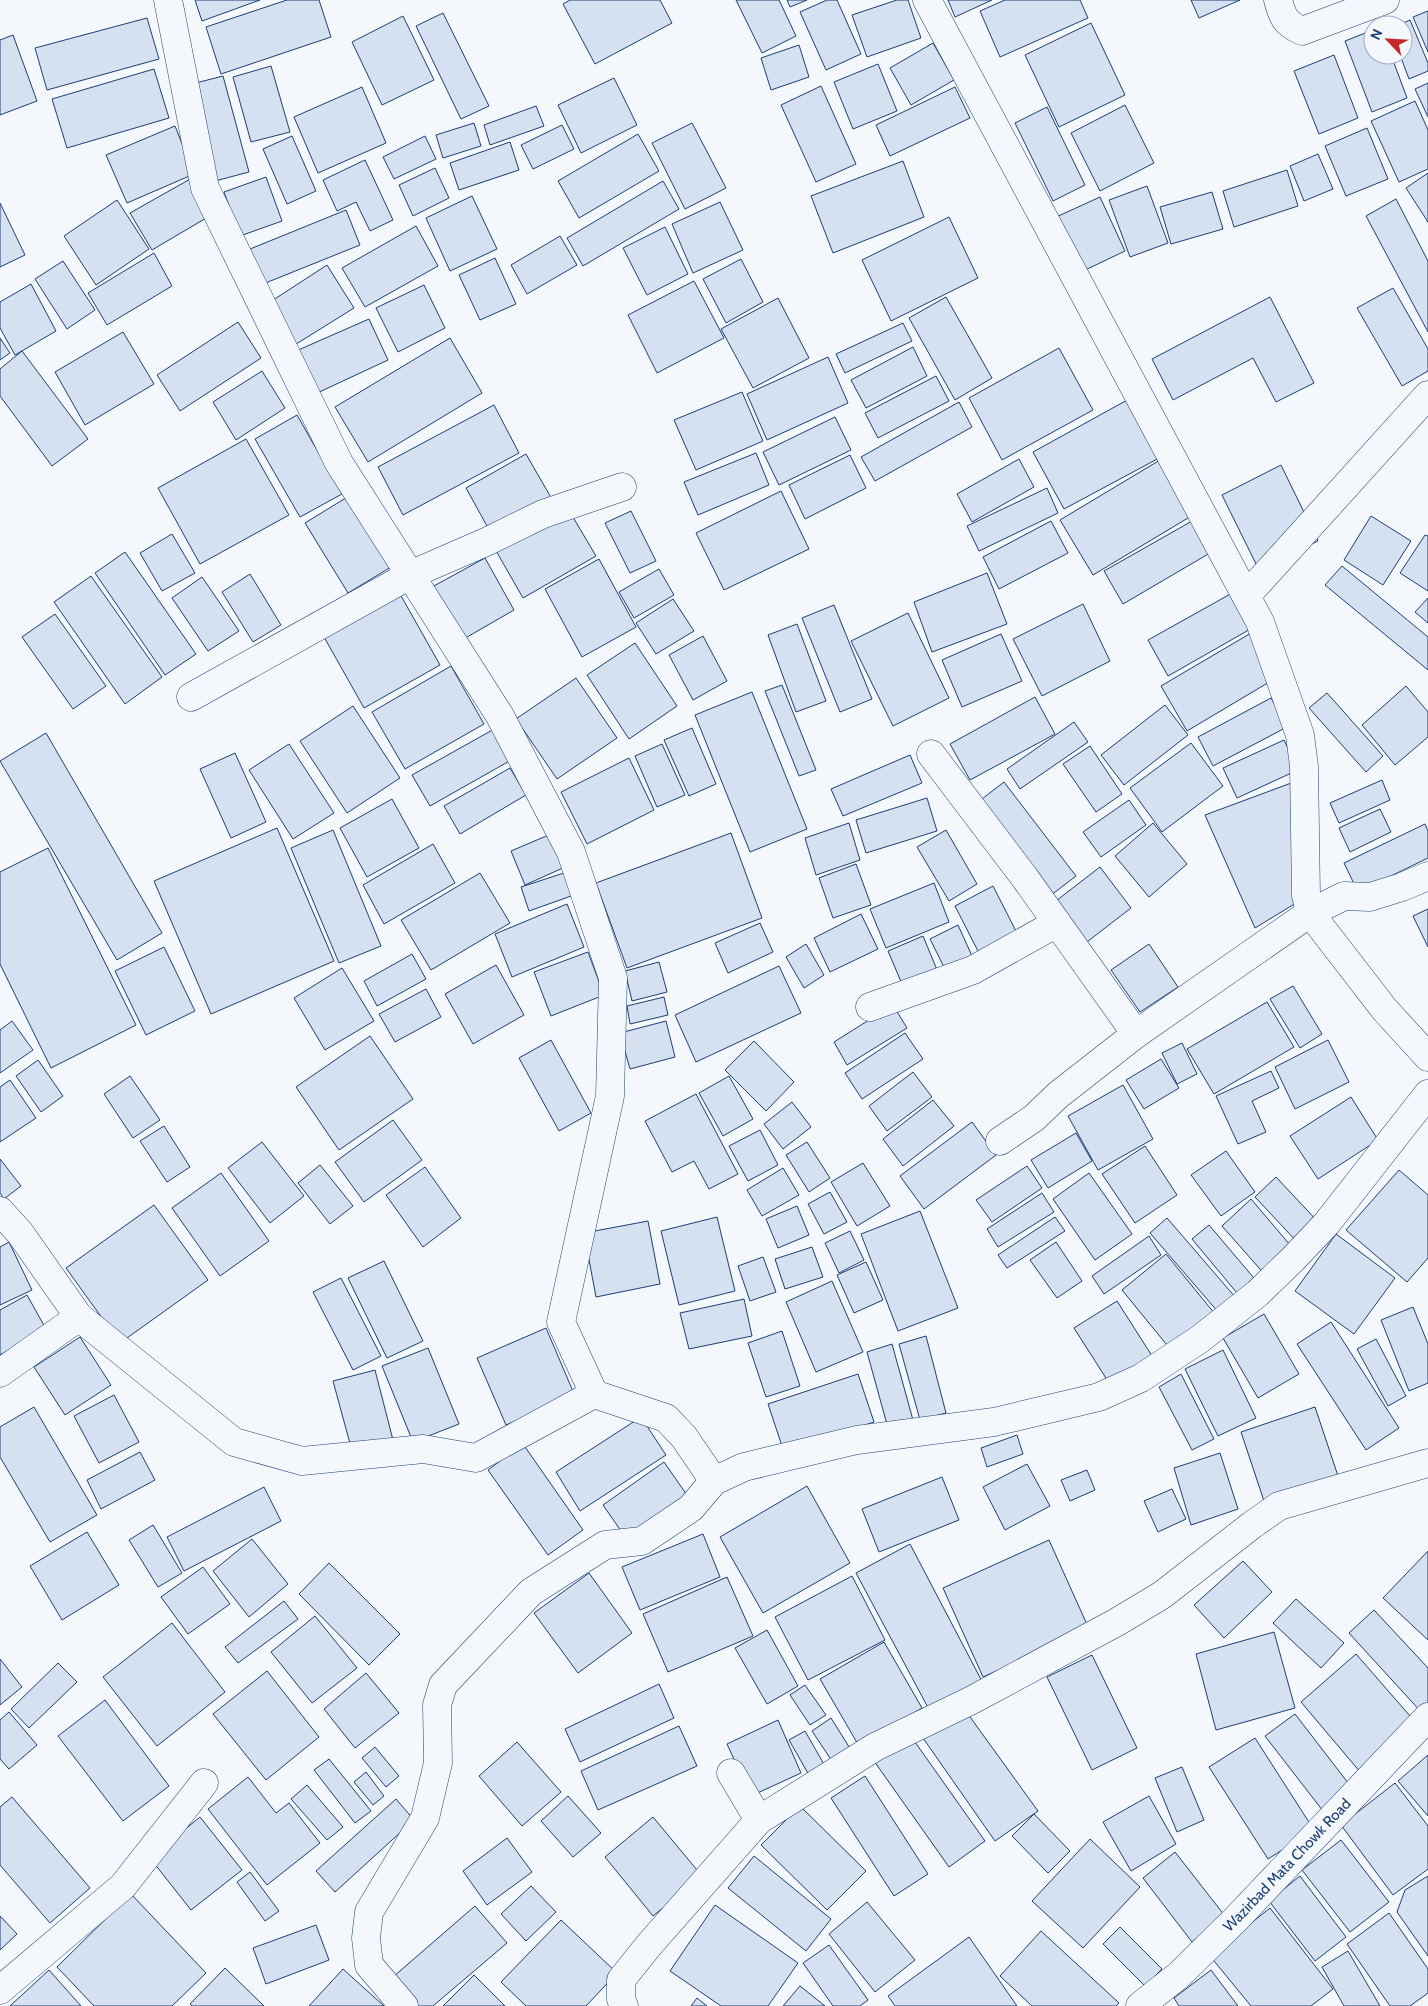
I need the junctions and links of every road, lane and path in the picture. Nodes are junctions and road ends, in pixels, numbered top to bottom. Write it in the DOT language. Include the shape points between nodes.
graph roads {
  1 [pos="168,0"];
  2 [pos="927,0"];
  3 [pos="1278,0"];
  4 [pos="1385,0"];
  5 [pos="1428,394"];
  6 [pos="622,487"];
  7 [pos="410,575"];
  8 [pos="1247,595"];
  9 [pos="191,696"];
  10 [pos="932,754"];
  11 [pos="1428,876"];
  12 [pos="1310,913"];
  13 [pos="1057,923"];
  14 [pos="870,1007"];
  15 [pos="1136,1034"];
  16 [pos="1428,1056"];
  17 [pos="1428,1094"];
  18 [pos="1000,1141"];
  19 [pos="0,1212"];
  20 [pos="79,1317"];
  21 [pos="0,1373"];
  22 [pos="594,1394"];
  23 [pos="1428,1463"];
  24 [pos="714,1481"];
  25 [pos="1428,1717"];
  26 [pos="731,1773"];
  27 [pos="204,1783"];
  28 [pos="759,1820"];
  29 [pos="0,1990"];
  30 [pos="404,2006"];
  31 [pos="624,2006"];
  32 [pos="1140,2006"];
  1 -- 7 [label="street" via="205,188 339,463"];
  2 -- 8 [label="street"];
  3 -- 4 [label="street" via="1283,19 1302,31"];
  5 -- 8 [label="street"];
  6 -- 7 [label="street" via="543,514"];
  7 -- 9 [label="street"];
  7 -- 22 [label="street" via="500,716 570,852 613,978 610,1096 561,1322"];
  8 -- 12 [label="street" via="1260,622 1300,735 1304,766 1306,896"];
  10 -- 13 [label="street"];
  11 -- 12 [label="street" via="1370,897 1344,896"];
  12 -- 15 [label="street"];
  12 -- 16 [label="street" via="1385,1010"];
  13 -- 14 [label="street" via="973,970"];
  13 -- 15 [label="street"];
  15 -- 18 [label="street" via="1034,1118"];
  17 -- 24 [label="street" via="1327,1223 1294,1258 1258,1293 1200,1339 1142,1378 1099,1397 1063,1407 994,1422 857,1440 767,1460"];
  19 -- 20 [label="street" via="20,1233"];
  20 -- 21 [label="street"];
  20 -- 22 [label="street" via="234,1442 302,1461 423,1449 476,1458"];
  22 -- 24 [label="street" via="666,1418 684,1437"];
  23 -- 28 [label="street" via="1279,1506 1162,1595 972,1700 875,1747"];
  24 -- 30 [label="street" via="691,1508 642,1542 605,1545 531,1592 443,1685 437,1705 438,1763 425,1818 369,1912 366,1938 369,1965"];
  25 -- 32 [label="street, Wazirbad Mata Chowk Road" via="1235,1920 1179,1975"];
  26 -- 28 [label="street"];
  27 -- 29 [label="street" via="124,1886"];
  28 -- 31 [label="street" via="622,1980"];
}
